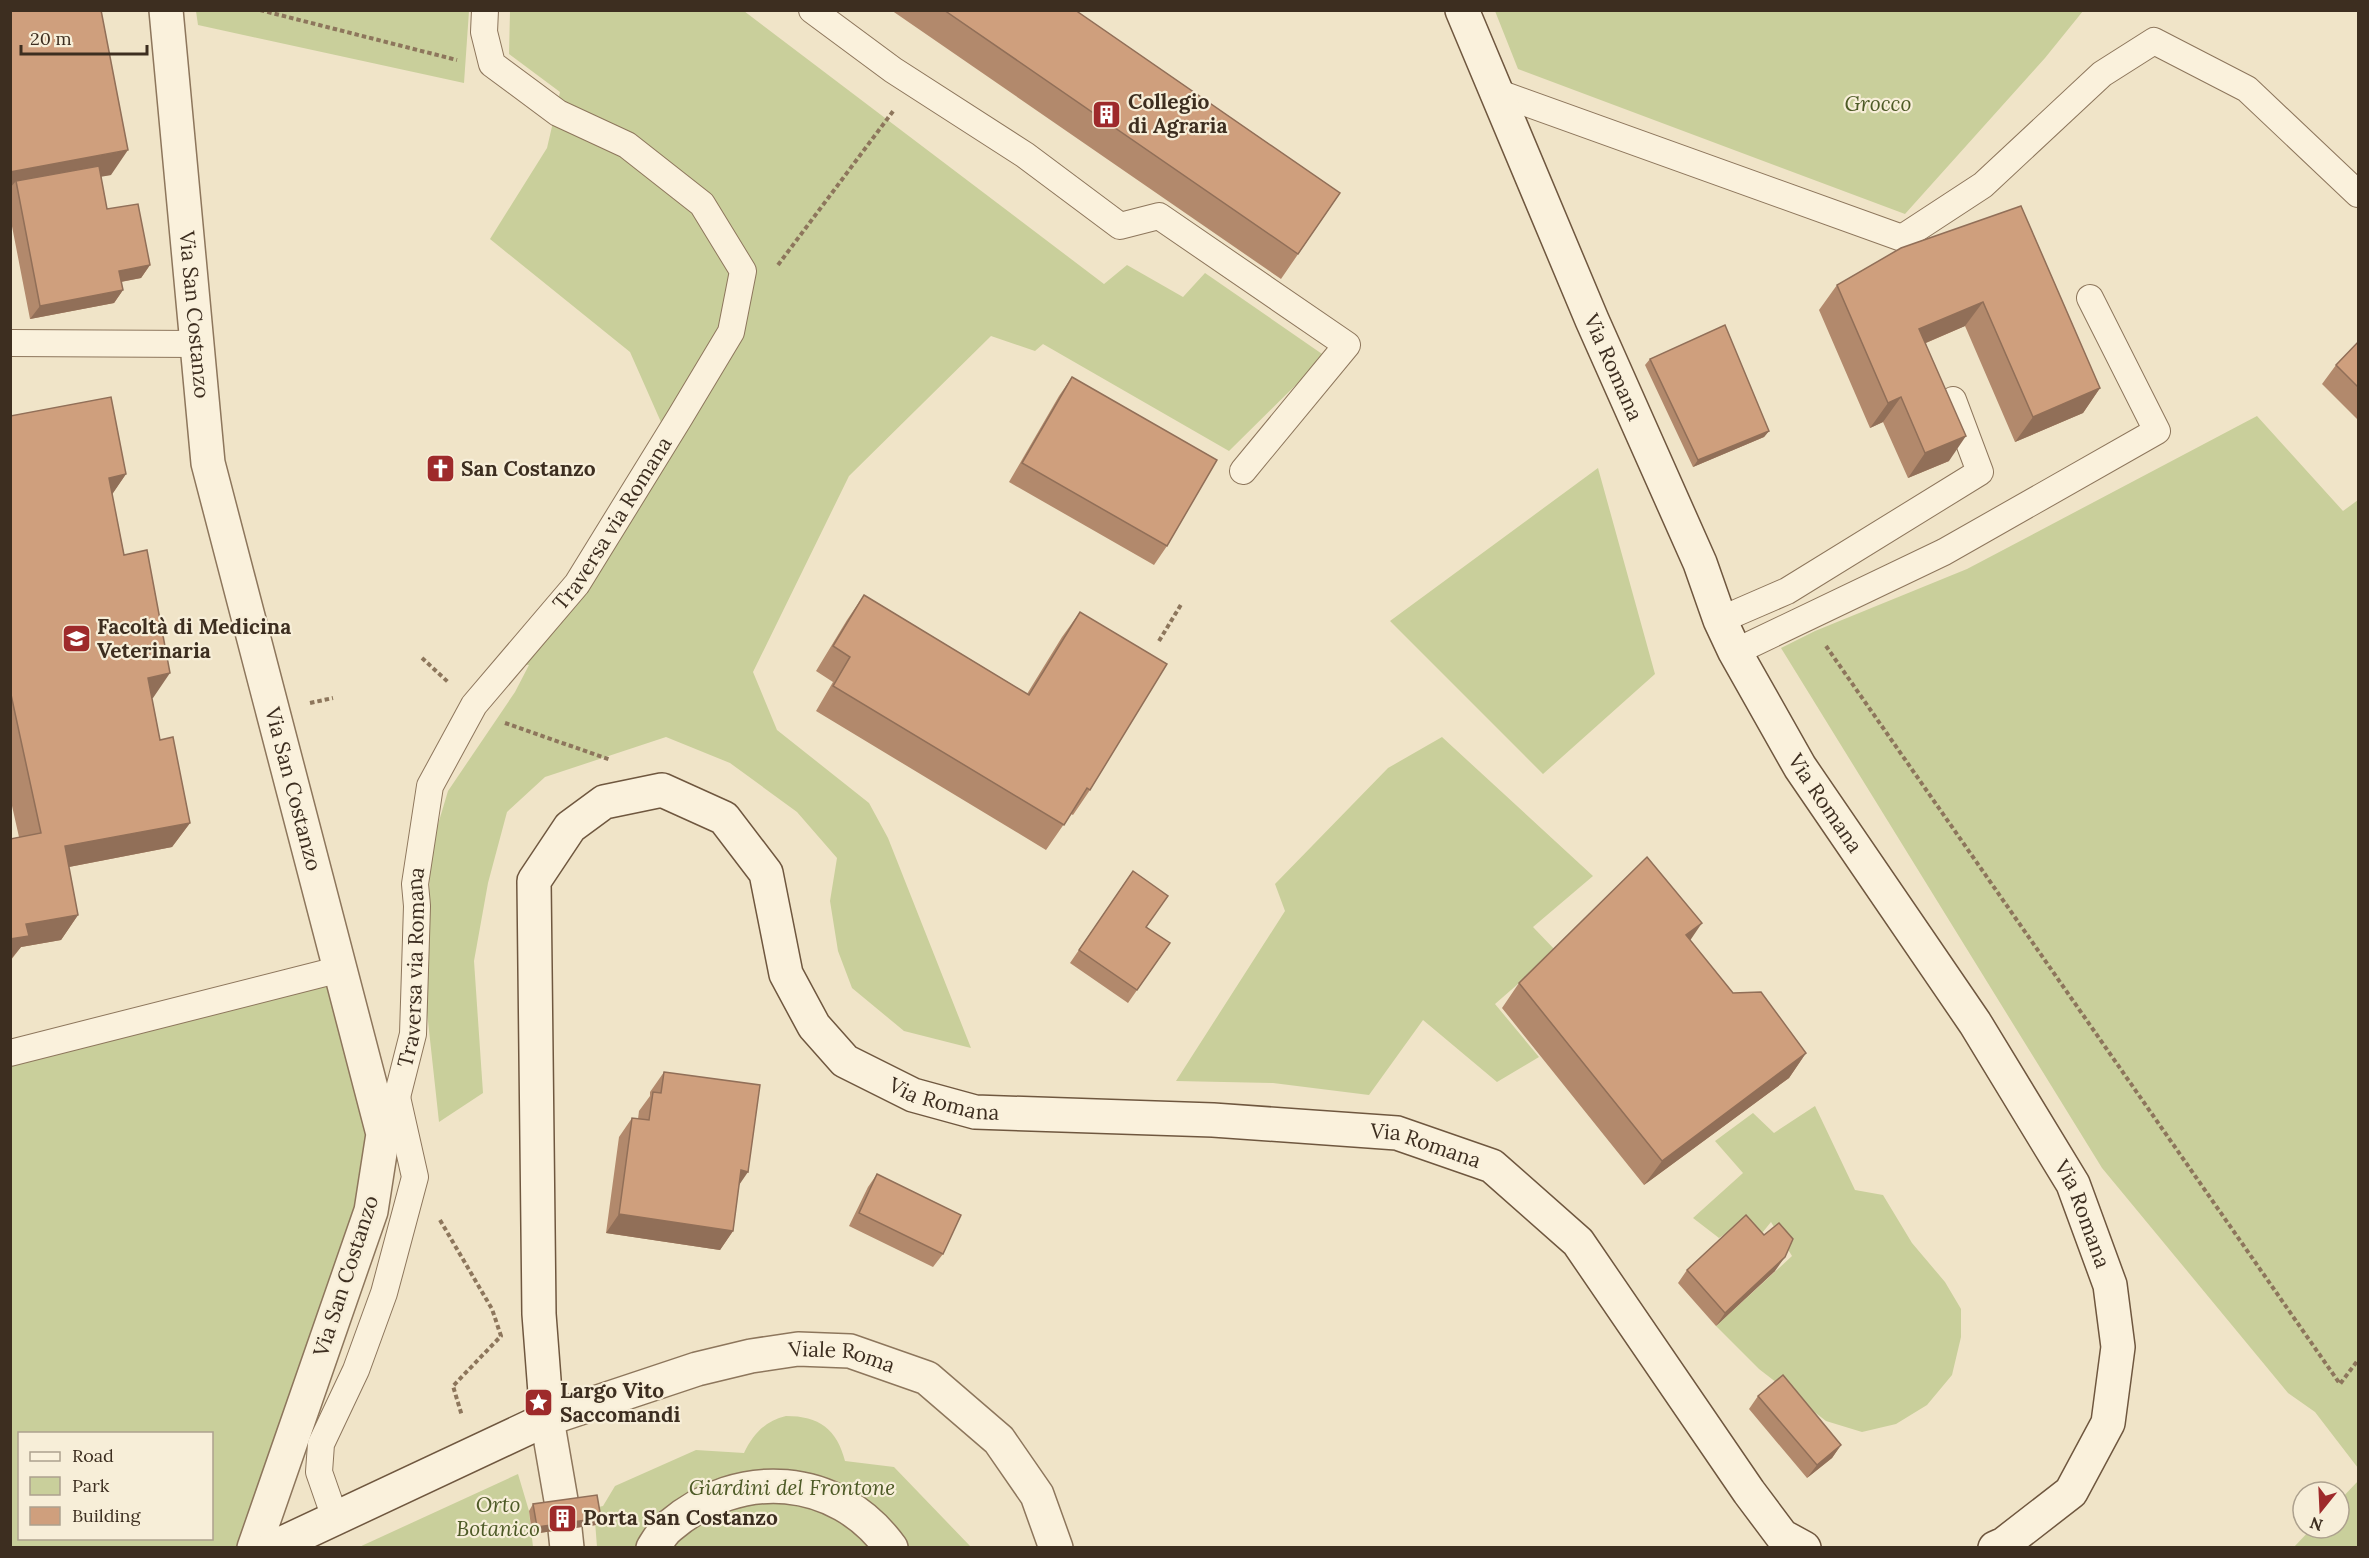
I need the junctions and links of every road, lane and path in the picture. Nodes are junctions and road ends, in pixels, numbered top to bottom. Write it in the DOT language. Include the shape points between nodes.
graph roads {
  1 [pos="146,10"];
  2 [pos="166,10"];
  3 [pos="260,10"];
  4 [pos="485,10"];
  5 [pos="812,10"];
  6 [pos="1462,10"];
  7 [pos="492,64"];
  8 [pos="915,83"];
  9 [pos="1496,92"];
  10 [pos="174,98"];
  11 [pos="2358,194"];
  12 [pos="771,275"];
  13 [pos="2090,298"];
  14 [pos="10,343"];
  15 [pos="197,344"];
  16 [pos="1953,400"];
  17 [pos="1243,471"];
  18 [pos="1182,603"];
  19 [pos="1808,616"];
  20 [pos="1720,621"];
  21 [pos="1159,641"];
  22 [pos="1735,652"];
  23 [pos="474,705"];
  24 [pos="621,764"];
  25 [pos="341,969"];
  26 [pos="10,1053"];
  27 [pos="397,1096"];
  28 [pos="383,1134"];
  29 [pos="416,1178"];
  30 [pos="2358,1360"];
  31 [pos="547,1419"];
  32 [pos="473,1452"];
  33 [pos="334,1518"];
  34 [pos="565,1527"];
  35 [pos="1788,1544"];
  36 [pos="254,1548"];
  37 [pos="272,1548"];
  38 [pos="653,1548"];
  39 [pos="891,1548"];
  40 [pos="1056,1548"];
  41 [pos="1995,1548"];
  1 -- 10 [label="main road"];
  2 -- 10 [label="main road, Via San Costanzo"];
  3 -- 7 [label="path" via="465,62"];
  4 -- 7 [label="lane" via="484,32"];
  5 -- 8 [label="lane"];
  6 -- 9 [label="main road, Via Romana"];
  7 -- 23 [label="lane, Traversa via Romana" via="558,113 627,145 702,204 743,271 732,332 668,438 577,584"];
  8 -- 12 [label="path"];
  8 -- 17 [label="lane" via="1025,155 1120,226 1159,216 1347,345"];
  9 -- 11 [label="lane" via="1902,238 1983,184 2102,74 2154,41 2247,89"];
  9 -- 20 [label="main road, Via Romana" via="1700,563"];
  10 -- 15 [label="main road, Via San Costanzo"];
  13 -- 19 [label="lane" via="2157,431 1944,552"];
  14 -- 15 [label="lane"];
  15 -- 25 [label="main road, Via San Costanzo" via="208,463"];
  16 -- 20 [label="lane" via="1980,472 1787,591"];
  18 -- 21 [label="path"];
  19 -- 22 [label="lane"];
  19 -- 30 [label="path" via="2340,1384"];
  20 -- 22 [label="main road, Via Romana"];
  22 -- 41 [label="main road, Via Romana" via="1800,767 1975,1023 2073,1184 2110,1285 2118,1347 2108,1423 2072,1492"];
  23 -- 24 [label="path" via="497,720"];
  23 -- 27 [label="lane, Traversa via Romana" via="430,786 415,884 412,1034"];
  25 -- 26 [label="lane"];
  25 -- 28 [label="main road, Via San Costanzo"];
  27 -- 28 [label="lane, Traversa via Romana"];
  27 -- 29 [label="lane"];
  28 -- 36 [label="main road, Via San Costanzo" via="371,1211"];
  29 -- 32 [label="path" via="492,1309 501,1336 453,1386"];
  29 -- 33 [label="lane" via="376,1315 356,1370 321,1444 319,1472"];
  31 -- 32 [label="main road, Viale Roma"];
  31 -- 34 [label="main road"];
  31 -- 35 [label="main road, Via Romana" via="538,1314 534,880 570,827 604,802 662,790 724,818 766,873 786,974 814,1026 845,1061 913,1095 975,1112 1213,1120 1397,1133 1492,1166 1578,1242"];
  31 -- 40 [label="main road, Viale Roma" via="697,1369 751,1356 798,1349 850,1351 927,1378 999,1440 1037,1495"];
  32 -- 33 [label="main road, Viale Roma"];
  33 -- 37 [label="main road, Viale Roma"];
  38 -- 39 [label="main road" via="668,1527 706,1500 749,1486 796,1486 839,1500 876,1527"];
}
